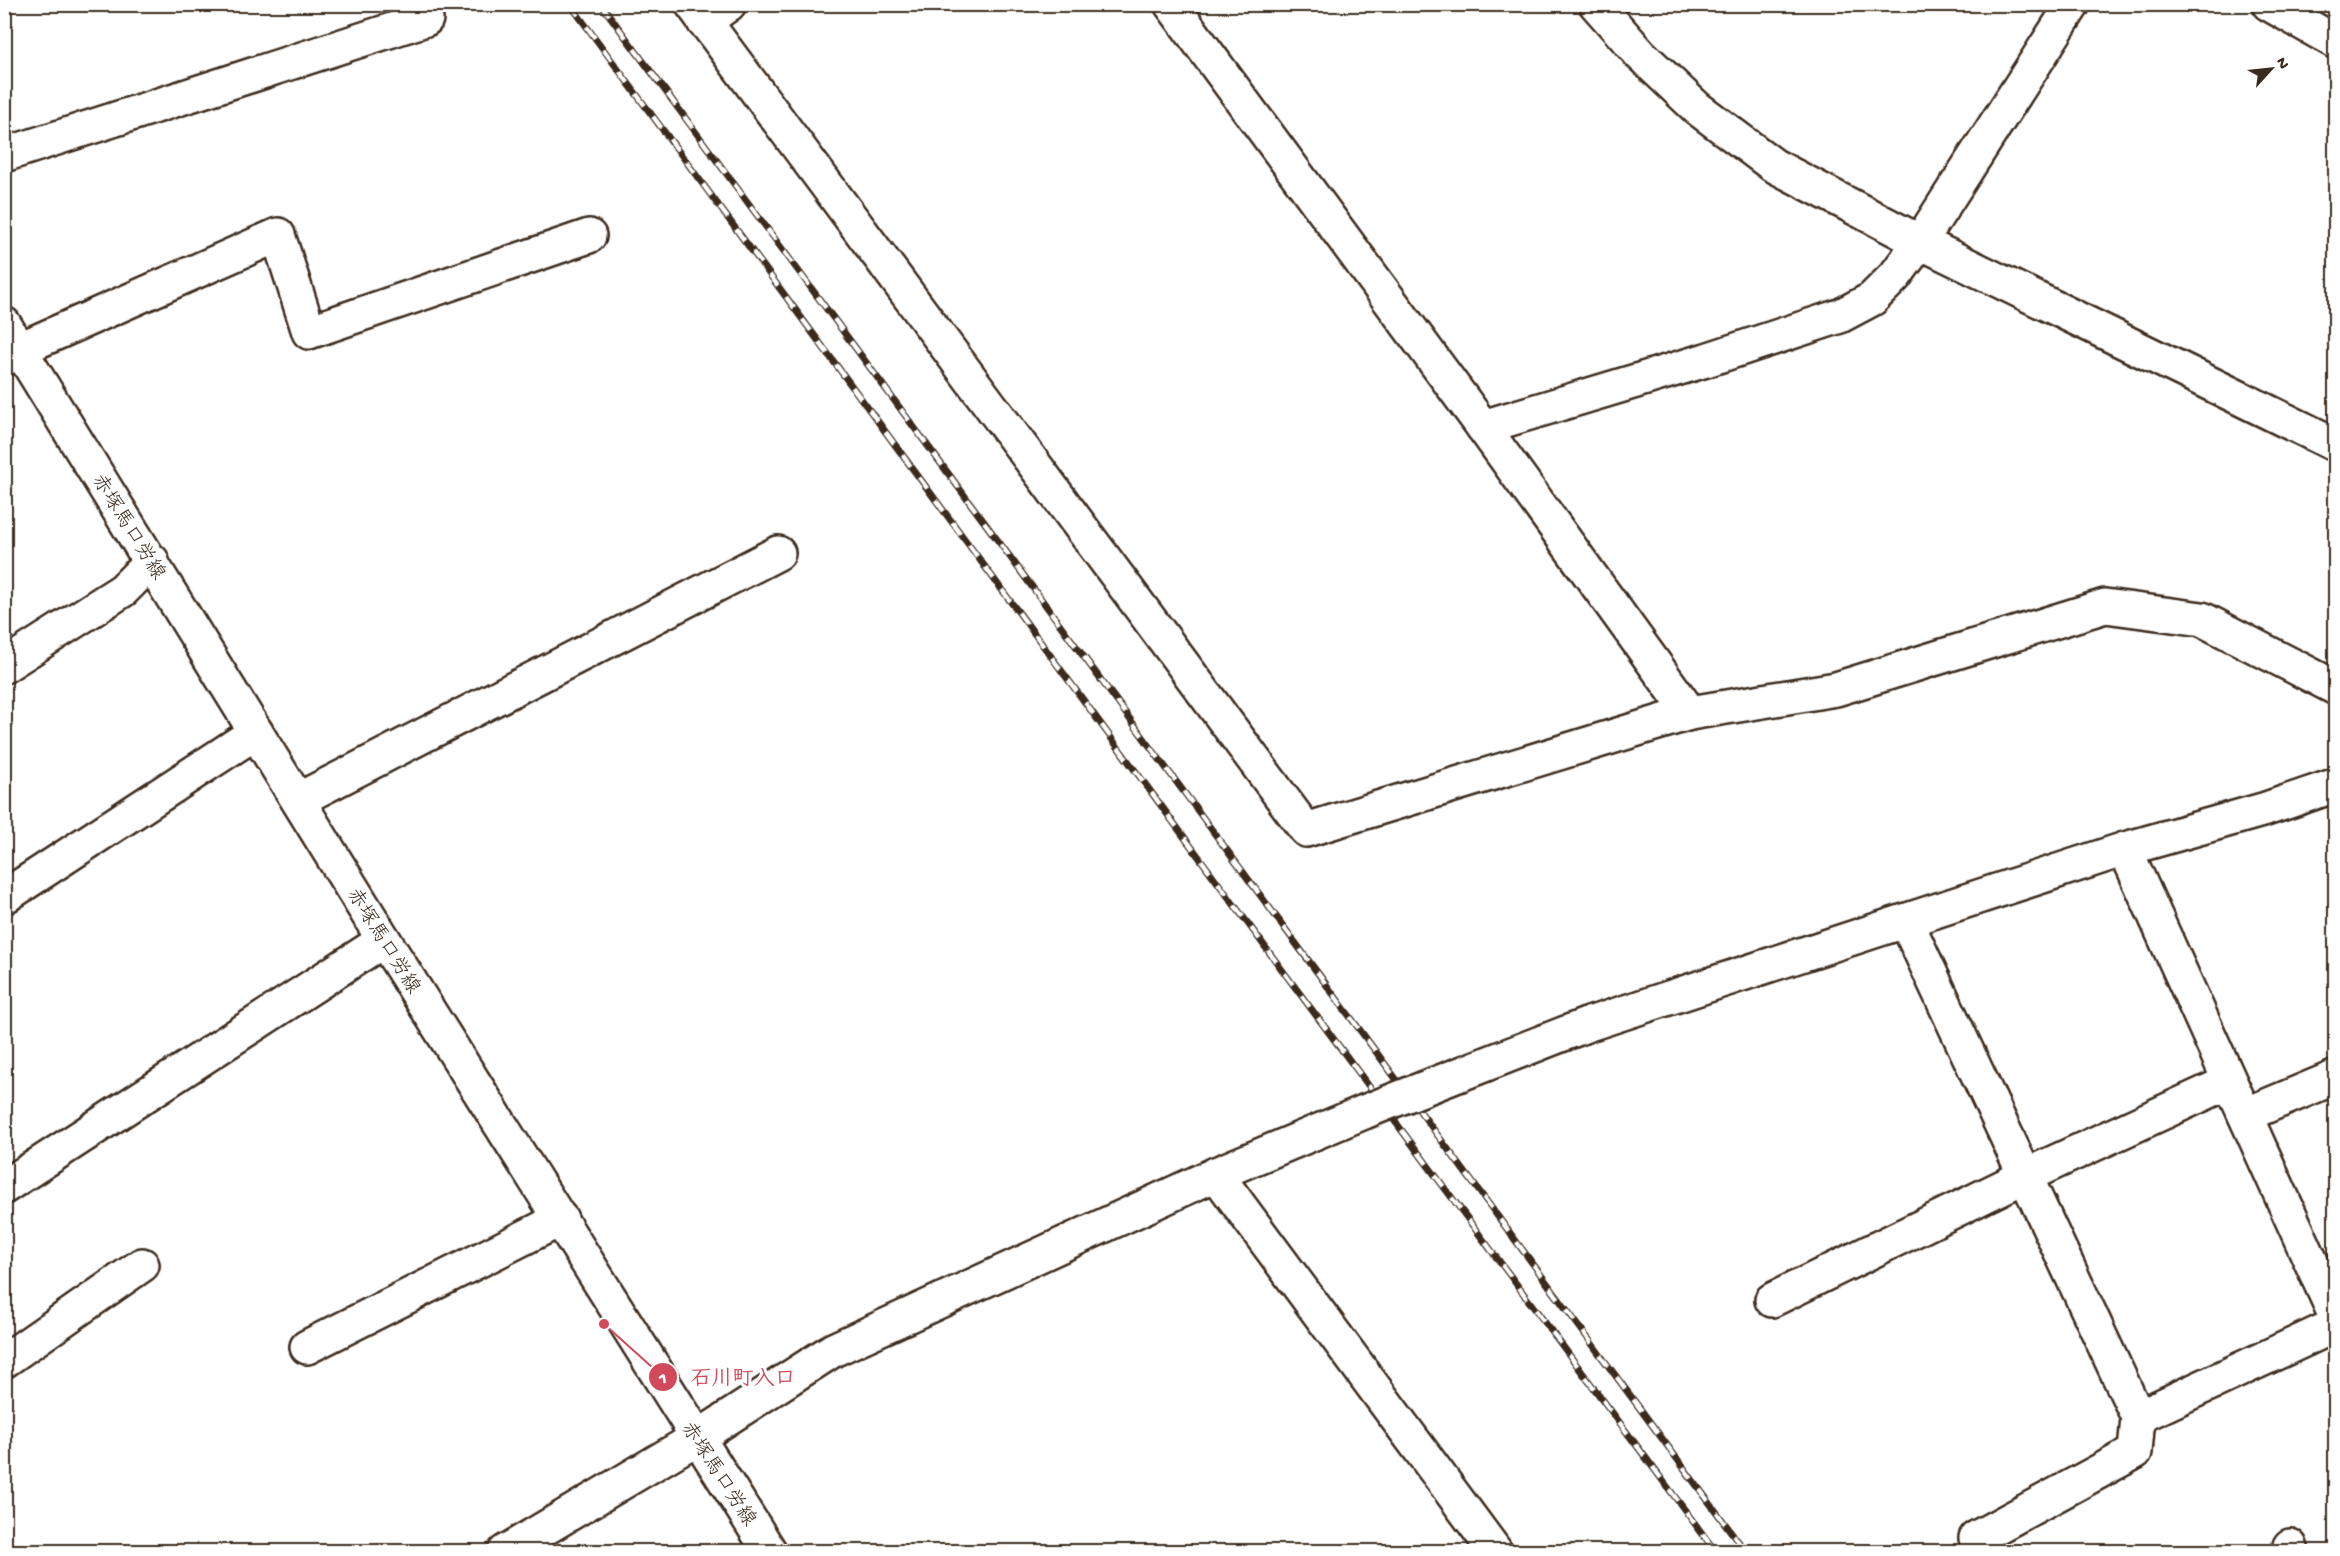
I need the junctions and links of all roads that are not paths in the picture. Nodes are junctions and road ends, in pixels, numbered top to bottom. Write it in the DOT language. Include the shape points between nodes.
graph roads {
  1 [pos="1171,4"];
  2 [pos="1596,4"];
  3 [pos="2073,4"];
  4 [pos="2270,4"];
  5 [pos="708,10"];
  6 [pos="426,19"];
  7 [pos="2336,42"];
  8 [pos="4,155"];
  9 [pos="589,236"];
  10 [pos="1920,242"];
  11 [pos="10,344"];
  12 [pos="1483,427"];
  13 [pos="2336,445"];
  14 [pos="778,553"];
  15 [pos="152,561"];
  16 [pos="4,666"];
  17 [pos="2336,688"];
  18 [pos="1690,713"];
  19 [pos="256,732"];
  20 [pos="2336,785"];
  21 [pos="298,800"];
  22 [pos="2125,849"];
  23 [pos="4,897"];
  24 [pos="1906,921"];
  25 [pos="384,940"];
  26 [pos="2336,1077"];
  27 [pos="2229,1082"];
  28 [pos="2245,1115"];
  29 [pos="1216,1174"];
  30 [pos="2025,1176"];
  31 [pos="4,1187"];
  32 [pos="561,1219"];
  33 [pos="142,1265"];
  34 [pos="1772,1300"];
  35 [pos="2336,1317"];
  36 [pos="2336,1325"];
  37 [pos="307,1347"];
  38 [pos="4,1360"];
  39 [pos="2138,1417"];
  40 [pos="697,1438"];
  41 [pos="1976,1538"];
  42 [pos="505,1551"];
  43 [pos="770,1551"];
  44 [pos="1495,1551"];
  1 -- 12 [label="street"];
  2 -- 10 [label="street" via="1641,55 1697,108 1773,165"];
  3 -- 10 [label="street"];
  4 -- 7 [label="street"];
  5 -- 18 [label="street" via="1306,830"];
  6 -- 8 [label="street"];
  9 -- 11 [label="street" via="309,332 278,235"];
  10 -- 12 [label="street" via="1872,299 1840,316"];
  10 -- 13 [label="street"];
  11 -- 15 [label="street, 赤塚馬口労線"];
  12 -- 18 [label="street"];
  14 -- 21 [label="street"];
  15 -- 16 [label="street" via="123,590"];
  15 -- 19 [label="street, 赤塚馬口労線"];
  17 -- 18 [label="street" via="2202,619 2104,606 1836,689"];
  19 -- 21 [label="street, 赤塚馬口労線"];
  19 -- 23 [label="street"];
  20 -- 22 [label="street"];
  21 -- 25 [label="street, 赤塚馬口労線"];
  22 -- 24 [label="street"];
  22 -- 27 [label="street"];
  24 -- 29 [label="street, bridge" via="1589,1024"];
  24 -- 30 [label="street"];
  25 -- 31 [label="street"];
  25 -- 32 [label="street, 赤塚馬口労線"];
  26 -- 28 [label="street"];
  27 -- 28 [label="street"];
  27 -- 30 [label="street"];
  28 -- 35 [label="street"];
  29 -- 40 [label="street" via="833,1350"];
  29 -- 44 [label="street"];
  30 -- 34 [label="street"];
  30 -- 39 [label="street"];
  32 -- 37 [label="street"];
  32 -- 40 [label="street, 赤塚馬口労線"];
  33 -- 38 [label="street"];
  36 -- 39 [label="street"];
  39 -- 41 [label="street" via="2135,1452"];
  40 -- 42 [label="street"];
  40 -- 43 [label="street, 赤塚馬口労線"];
}
